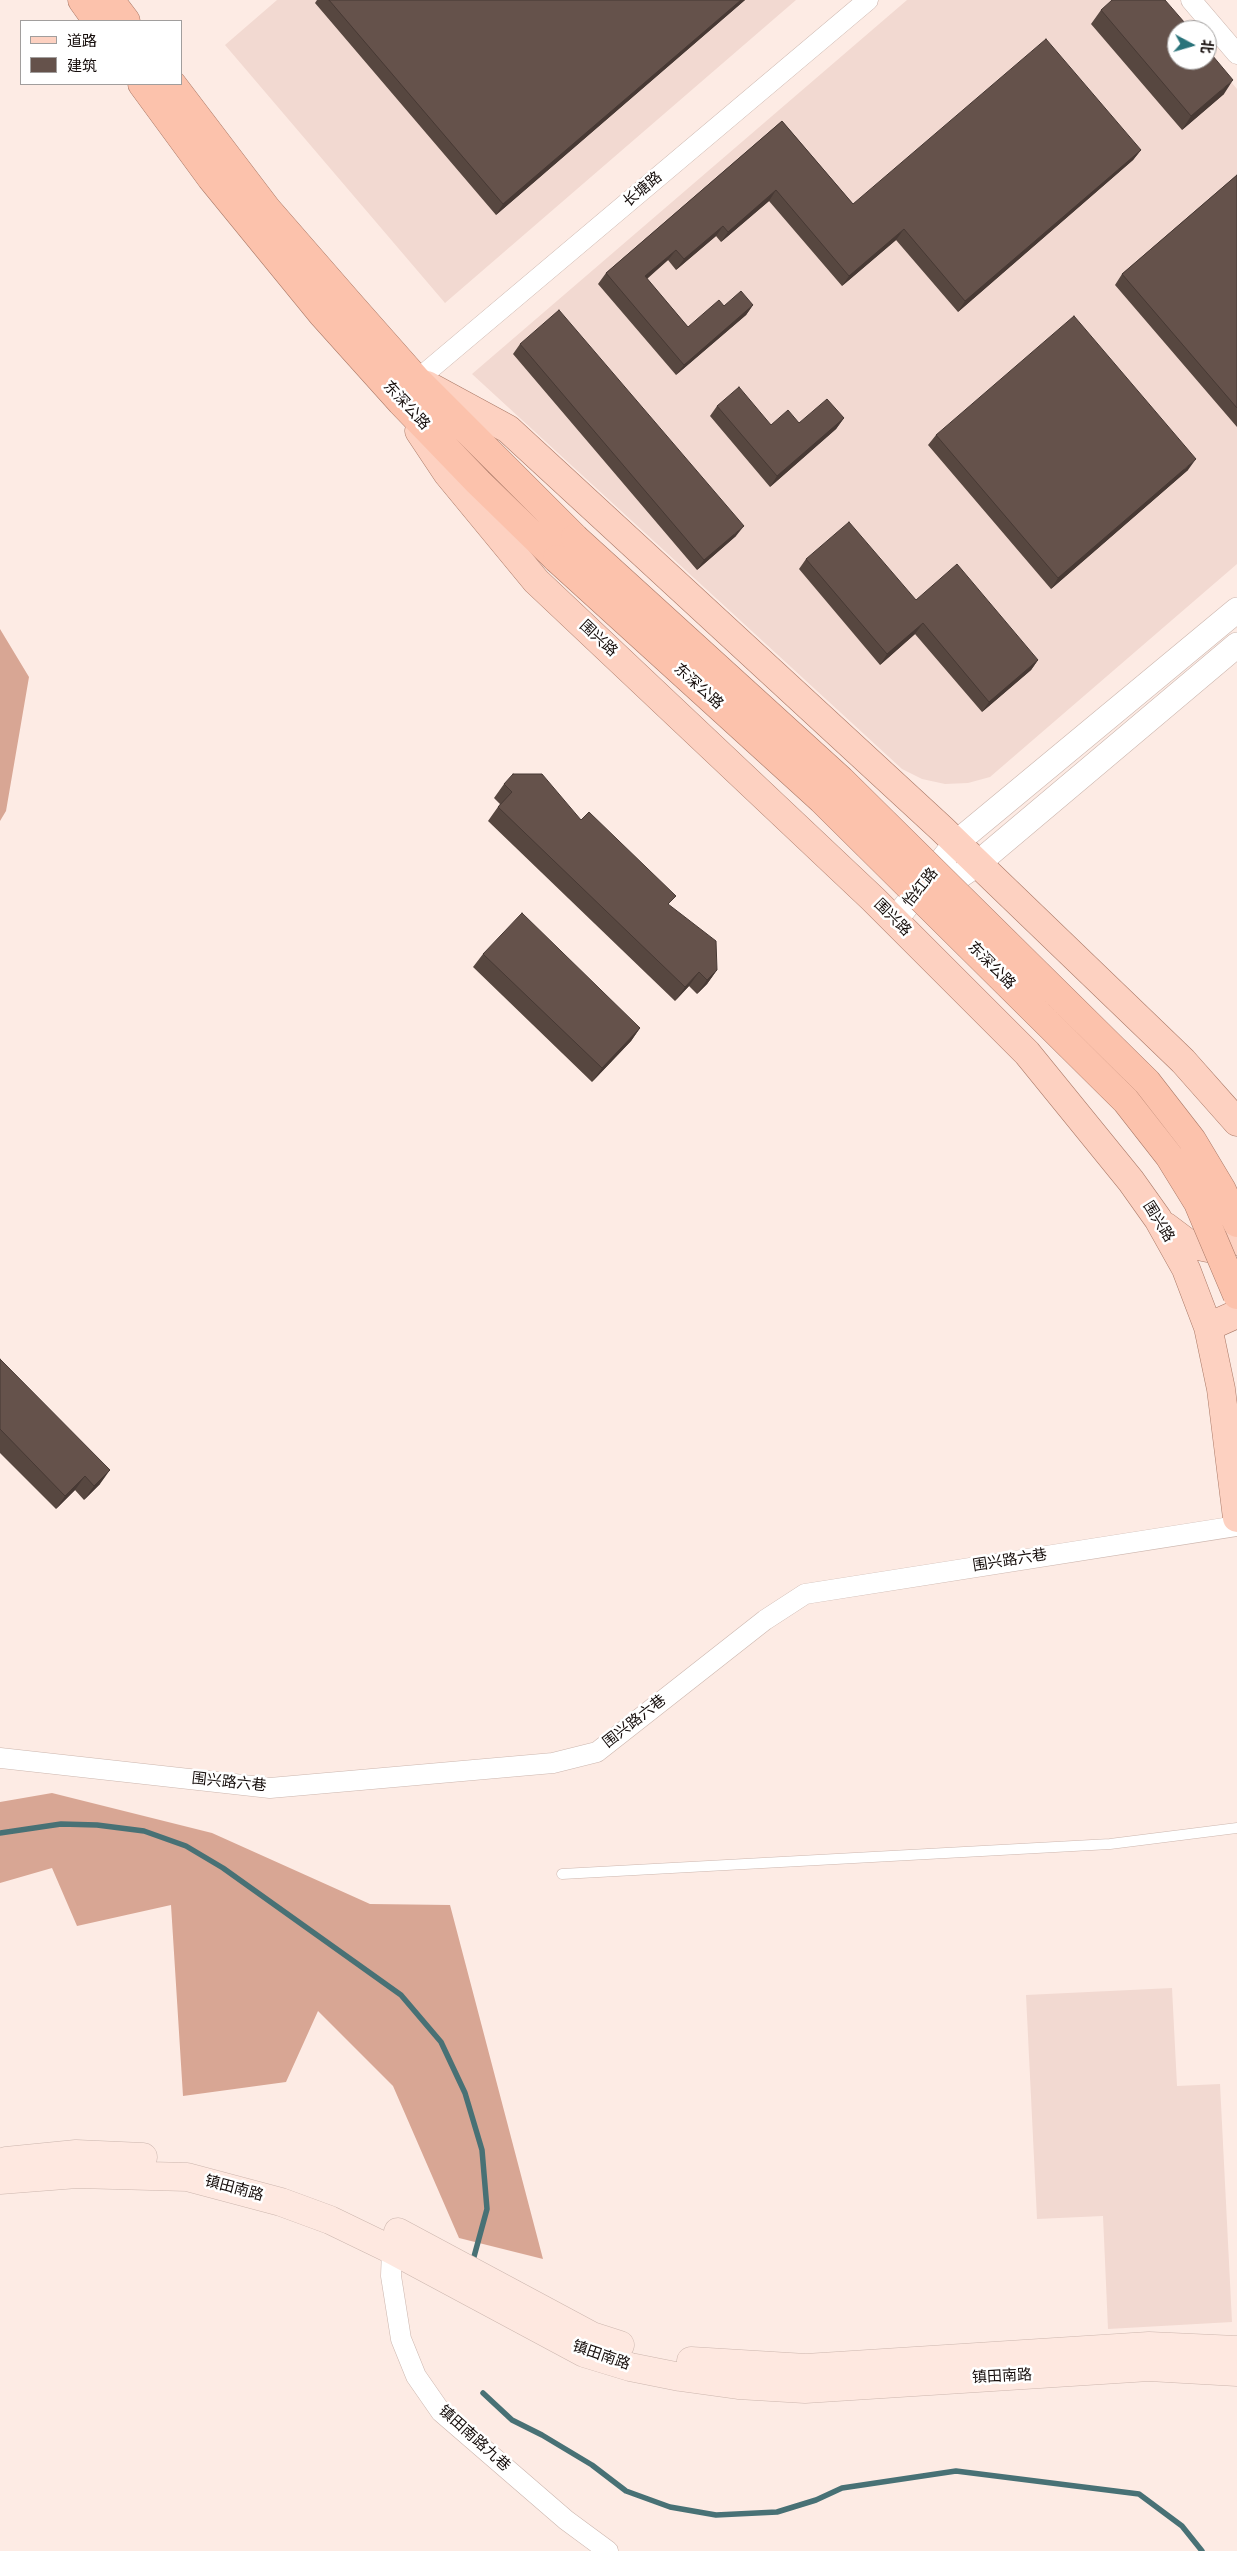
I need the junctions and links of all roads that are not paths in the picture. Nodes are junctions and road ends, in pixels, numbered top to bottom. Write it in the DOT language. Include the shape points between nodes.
graph roads {
  1 [pos="82,0"];
  2 [pos="110,0"];
  3 [pos="868,0"];
  4 [pos="1191,0"];
  5 [pos="96,20"];
  6 [pos="125,20"];
  7 [pos="1237,54"];
  8 [pos="143,85"];
  9 [pos="173,85"];
  10 [pos="417,380"];
  11 [pos="401,402"];
  12 [pos="1237,610"];
  13 [pos="1237,645"];
  14 [pos="956,843"];
  15 [pos="977,864"];
  16 [pos="895,920"];
  17 [pos="1232,1116"];
  18 [pos="1237,1129"];
  19 [pos="1158,1219"];
  20 [pos="1237,1223"];
  21 [pos="1237,1239"];
  22 [pos="1237,1296"];
  23 [pos="1237,1314"];
  24 [pos="1208,1327"];
  25 [pos="1237,1336"];
  26 [pos="1237,1518"];
  27 [pos="1237,1526"];
  28 [pos="0,1758"];
  29 [pos="1237,1828"];
  30 [pos="562,1874"];
  31 [pos="0,2161"];
  32 [pos="0,2180"];
  33 [pos="395,2242"];
  34 [pos="1237,2350"];
  35 [pos="1237,2372"];
  36 [pos="608,2551"];
  1 -- 5 [label="highway"];
  2 -- 6 [label="highway"];
  3 -- 10 [label="street, 长塘路"];
  4 -- 7 [label="street"];
  8 -- 11 [label="highway, 东深公路" via="210,178"];
  9 -- 10 [label="highway, 东深公路" via="266,209"];
  10 -- 14 [label="main road" via="508,429"];
  10 -- 20 [label="highway, 东深公路, bridge" via="575,538 841,780 1147,1082 1192,1140 1222,1190"];
  11 -- 16 [label="main road, 围兴路" via="447,473 536,581"];
  11 -- 22 [label="highway, 东深公路, bridge" via="557,559 822,800 1126,1101 1169,1156 1198,1203"];
  12 -- 14 [label="street, 怡红路"];
  13 -- 15 [label="street, 怡红路"];
  14 -- 15 [label="main road"];
  14 -- 16 [label="street, 怡红路"];
  15 -- 16 [label="street, 怡红路"];
  15 -- 17 [label="main road" via="1183,1061"];
  16 -- 19 [label="main road, 围兴路" via="1027,1053"];
  17 -- 18 [label="main road"];
  19 -- 21 [label="main road" via="1188,1244 1208,1248"];
  19 -- 24 [label="main road, 围兴路" via="1186,1269"];
  23 -- 24 [label="main road"];
  24 -- 25 [label="main road"];
  24 -- 26 [label="main road, 围兴路" via="1221,1389"];
  27 -- 28 [label="street, 围兴路六巷" via="805,1594 765,1620 597,1752 553,1762 270,1788"];
  29 -- 30 [label="lane" via="1110,1844"];
  31 -- 33 [label="main road, 镇田南路" via="76,2154 189,2161 286,2185 335,2203"];
  32 -- 33 [label="main road, 镇田南路" via="77,2174 186,2178 281,2202"];
  33 -- 34 [label="main road, 镇田南路" via="438,2252 592,2336 682,2361 806,2368 1149,2346"];
  33 -- 35 [label="main road, 镇田南路" via="584,2353 680,2377 805,2389 1149,2367"];
  33 -- 36 [label="street, 镇田南路九巷" via="391,2276 401,2339 416,2376 441,2412 566,2520"];
}
